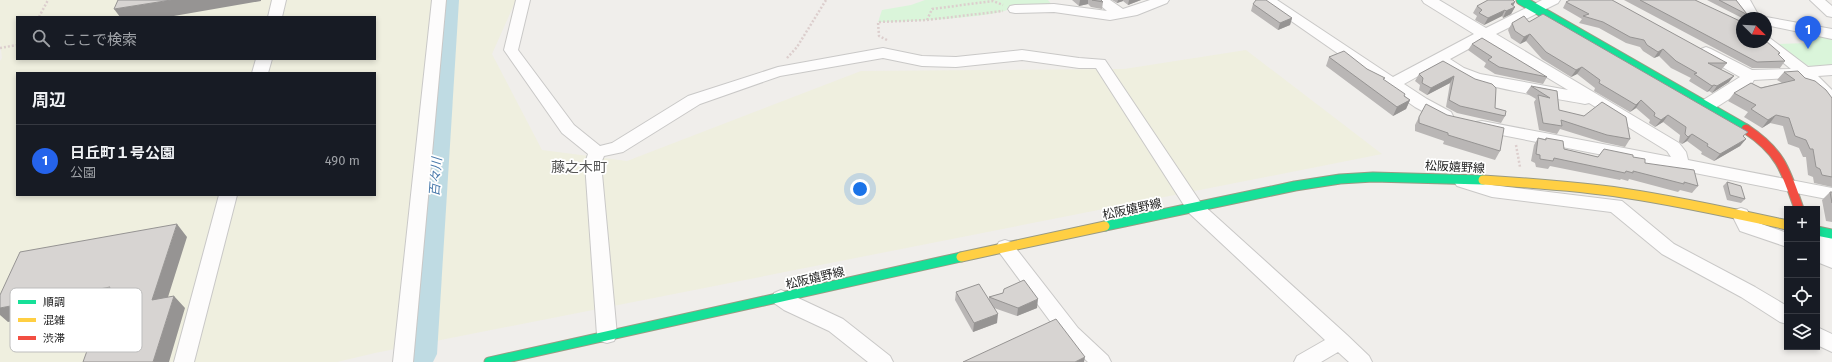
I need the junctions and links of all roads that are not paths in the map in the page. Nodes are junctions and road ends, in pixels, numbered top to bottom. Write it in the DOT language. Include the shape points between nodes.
graph roads {
  1 [pos="279,0"];
  2 [pos="440,0"];
  3 [pos="523,0"];
  4 [pos="1101,0"];
  5 [pos="1162,0"];
  6 [pos="1268,0"];
  7 [pos="1429,0"];
  8 [pos="1521,0"];
  9 [pos="1554,0"];
  10 [pos="1743,0"];
  11 [pos="1817,0"];
  12 [pos="1015,9"];
  13 [pos="1536,9"];
  14 [pos="1750,12"];
  15 [pos="1832,13"];
  16 [pos="1121,15"];
  17 [pos="275,16"];
  18 [pos="1772,22"];
  19 [pos="1485,34"];
  20 [pos="1832,34"];
  21 [pos="1693,45"];
  22 [pos="1772,47"];
  23 [pos="1441,59"];
  24 [pos="264,60"];
  25 [pos="1832,70"];
  26 [pos="260,72"];
  27 [pos="1805,72"];
  28 [pos="1749,75"];
  29 [pos="1392,84"];
  30 [pos="1832,99"];
  31 [pos="1597,101"];
  32 [pos="1706,106"];
  33 [pos="597,152"];
  34 [pos="1682,165"];
  35 [pos="1449,178"];
  36 [pos="1790,186"];
  37 [pos="1832,194"];
  38 [pos="228,196"];
  39 [pos="1798,206"];
  40 [pos="1195,208"];
  41 [pos="1741,215"];
  42 [pos="1784,224"];
  43 [pos="1820,232"];
  44 [pos="1832,234"];
  45 [pos="1820,238"];
  46 [pos="1784,239"];
  47 [pos="1005,247"];
  48 [pos="1832,248"];
  49 [pos="1820,255"];
  50 [pos="1832,261"];
  51 [pos="781,298"];
  52 [pos="1784,314"];
  53 [pos="607,335"];
  54 [pos="1340,341"];
  55 [pos="184,362"];
  56 [pos="404,362"];
  57 [pos="489,362"];
  58 [pos="883,362"];
  59 [pos="1101,362"];
  60 [pos="1304,362"];
  61 [pos="1362,362"];
  1 -- 17 [label="street"];
  2 -- 56 [label="street"];
  3 -- 33 [label="street" via="511,50 568,128"];
  4 -- 16 [label="street"];
  5 -- 16 [label="street"];
  6 -- 29 [label="street"];
  7 -- 19 [label="street"];
  8 -- 13 [label="main road"];
  9 -- 13 [label="street"];
  10 -- 14 [label="street"];
  11 -- 15 [label="street"];
  12 -- 16 [label="street" via="1054,8 1110,16"];
  13 -- 19 [label="street"];
  13 -- 32 [label="main road"];
  18 -- 20 [label="street"];
  19 -- 23 [label="street"];
  19 -- 31 [label="street"];
  21 -- 28 [label="street"];
  22 -- 27 [label="street"];
  23 -- 29 [label="street"];
  23 -- 31 [label="street" via="1459,71 1477,78"];
  24 -- 26 [label="street"];
  25 -- 27 [label="street"];
  27 -- 28 [label="street"];
  27 -- 30 [label="street"];
  28 -- 32 [label="street" via="1746,81"];
  29 -- 34 [label="street" via="1436,112 1466,122"];
  31 -- 34 [label="street" via="1673,147 1678,152"];
  32 -- 36 [label="main road" via="1770,146 1780,160"];
  33 -- 40 [label="street" via="617,148 694,100 778,72 883,53 922,61 956,62 1022,56 1100,63"];
  33 -- 53 [label="street" via="593,163"];
  34 -- 36 [label="street"];
  35 -- 40 [label="main road, 松阪嬉野線" via="1340,179"];
  35 -- 41 [label="main road, 松阪嬉野線" via="1622,192"];
  35 -- 52 [label="street" via="1492,191 1616,206 1668,249"];
  36 -- 37 [label="street"];
  36 -- 39 [label="main road"];
  38 -- 55 [label="street"];
  40 -- 47 [label="main road, 松阪嬉野線"];
  40 -- 54 [label="street"];
  41 -- 42 [label="main road, 松阪嬉野線"];
  41 -- 46 [label="street" via="1746,226"];
  43 -- 44 [label="main road"];
  45 -- 48 [label="street"];
  47 -- 51 [label="main road, 松阪嬉野線"];
  47 -- 59 [label="street" via="1050,309 1071,334"];
  49 -- 50 [label="street"];
  51 -- 53 [label="main road, 松阪嬉野線"];
  51 -- 58 [label="street" via="836,325"];
  53 -- 57 [label="main road, 松阪嬉野線"];
  54 -- 60 [label="street"];
  54 -- 61 [label="street"];
}
